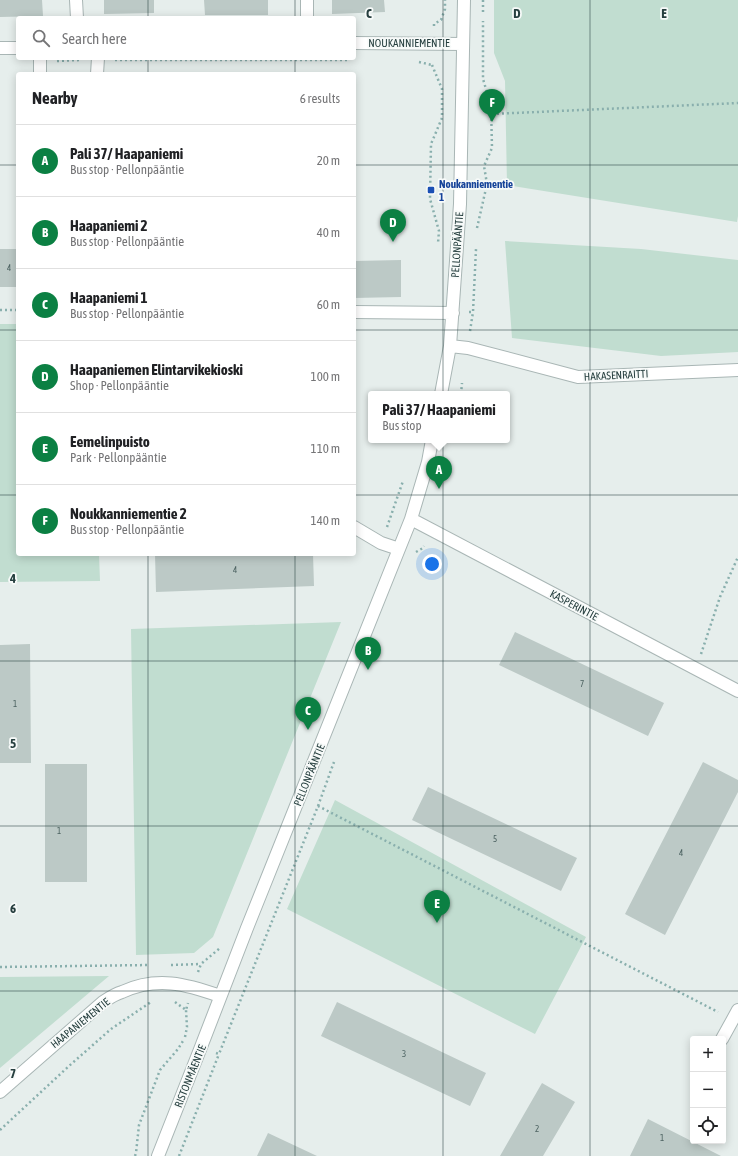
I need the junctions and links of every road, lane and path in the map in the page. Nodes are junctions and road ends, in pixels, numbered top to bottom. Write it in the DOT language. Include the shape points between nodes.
graph roads {
  1 [pos="76,0"];
  2 [pos="307,0"];
  3 [pos="445,0"];
  4 [pos="464,0"];
  5 [pos="77,16"];
  6 [pos="307,16"];
  7 [pos="483,21"];
  8 [pos="433,43"];
  9 [pos="356,44"];
  10 [pos="463,44"];
  11 [pos="0,48"];
  12 [pos="16,48"];
  13 [pos="40,60"];
  14 [pos="98,60"];
  15 [pos="415,61"];
  16 [pos="432,65"];
  17 [pos="40,72"];
  18 [pos="98,72"];
  19 [pos="738,103"];
  20 [pos="492,114"];
  21 [pos="477,231"];
  22 [pos="476,245"];
  23 [pos="438,246"];
  24 [pos="0,310"];
  25 [pos="16,310"];
  26 [pos="356,312"];
  27 [pos="452,313"];
  28 [pos="450,346"];
  29 [pos="738,370"];
  30 [pos="442,391"];
  31 [pos="431,443"];
  32 [pos="411,519"];
  33 [pos="356,528"];
  34 [pos="399,549"];
  35 [pos="738,558"];
  36 [pos="696,669"];
  37 [pos="738,691"];
  38 [pos="318,806"];
  39 [pos="201,964"];
  40 [pos="154,965"];
  41 [pos="170,965"];
  42 [pos="0,967"];
  43 [pos="220,996"];
  44 [pos="186,1010"];
  45 [pos="136,1011"];
  46 [pos="735,1015"];
  47 [pos="724,1036"];
  48 [pos="219,1054"];
  49 [pos="0,1092"];
  50 [pos="0,1130"];
  51 [pos="135,1156"];
  52 [pos="158,1156"];
  53 [pos="179,1156"];
  1 -- 5 [label="street"];
  2 -- 6 [label="street"];
  3 -- 8 [label="path" via="441,20 434,24"];
  4 -- 10 [label="street, PELLONPÄÄNTIE"];
  7 -- 20 [label="path" via="483,79"];
  8 -- 9 [label="street, NOUKANNIEMENTIE"];
  8 -- 10 [label="street, NOUKANNIEMENTIE"];
  8 -- 16 [label="path"];
  10 -- 27 [label="street, PELLONPÄÄNTIE" via="460,204"];
  11 -- 12 [label="street"];
  13 -- 17 [label="street"];
  14 -- 18 [label="street"];
  15 -- 16 [label="path"];
  16 -- 23 [label="path" via="442,89 442,118 431,144 430,199 439,231"];
  19 -- 20 [label="path"];
  20 -- 21 [label="path" via="492,148 484,166 487,184"];
  22 -- 27 [label="path" via="473,312"];
  24 -- 25 [label="path"];
  26 -- 27 [label="street"];
  27 -- 28 [label="street, PELLONPÄÄNTIE"];
  28 -- 29 [label="street, HAKASENRAITTI" via="468,348 578,377"];
  28 -- 30 [label="street, PELLONPÄÄNTIE"];
  31 -- 32 [label="street, PELLONPÄÄNTIE"];
  32 -- 34 [label="street, PELLONPÄÄNTIE"];
  32 -- 36 [label="street, KASPERINTIE"];
  33 -- 34 [label="street" via="381,544"];
  34 -- 43 [label="street, PELLONPÄÄNTIE"];
  35 -- 36 [label="path" via="720,597"];
  36 -- 37 [label="street, KASPERINTIE"];
  38 -- 46 [label="path"];
  39 -- 41 [label="path"];
  40 -- 42 [label="path"];
  43 -- 49 [label="street, HAAPANIEMENTIE" via="193,987 168,983 146,984 122,991 103,1002"];
  43 -- 52 [label="street, RISTONMÄENTIE"];
  44 -- 51 [label="path" via="187,1027 184,1039 160,1070 139,1125"];
  45 -- 50 [label="path" via="105,1035"];
  46 -- 47 [label="street"];
  48 -- 53 [label="path"];
}
